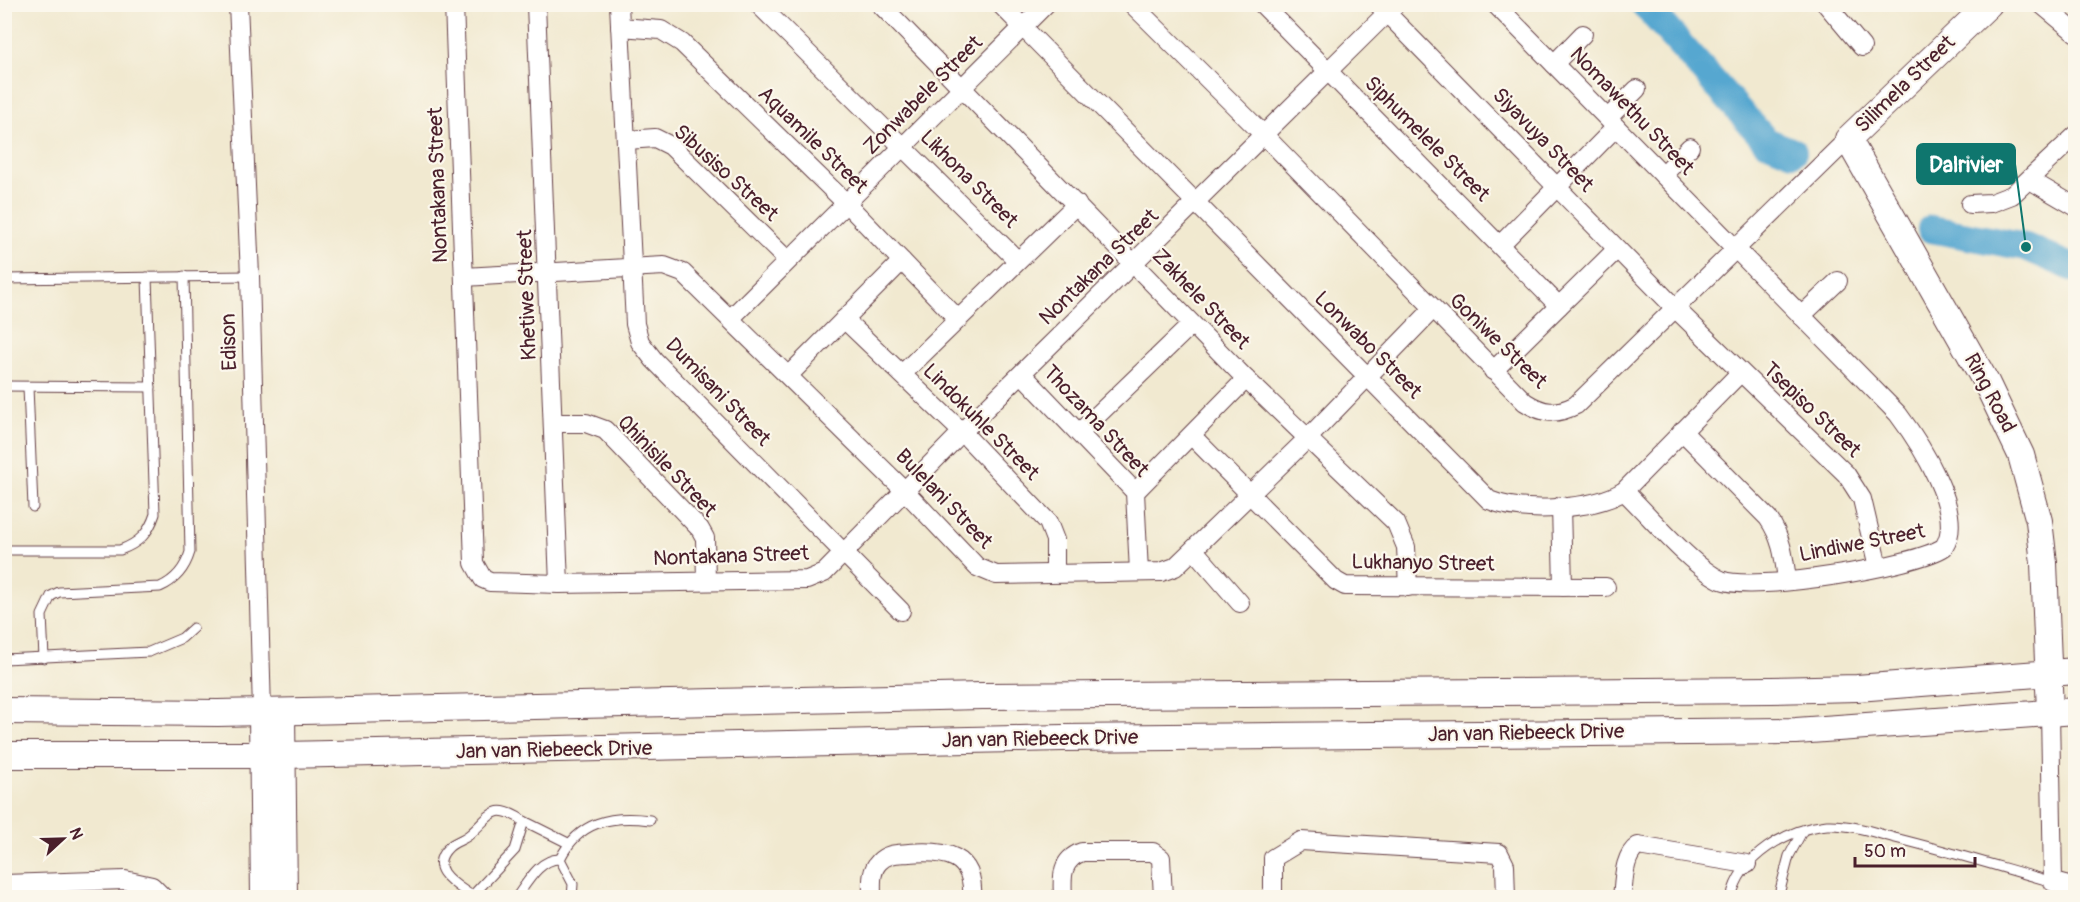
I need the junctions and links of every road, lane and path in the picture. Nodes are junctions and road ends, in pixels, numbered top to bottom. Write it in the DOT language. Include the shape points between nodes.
graph roads {
  1 [pos="238,4"];
  2 [pos="454,4"];
  3 [pos="536,4"];
  4 [pos="619,4"];
  5 [pos="758,4"];
  6 [pos="880,4"];
  7 [pos="1000,4"];
  8 [pos="1046,4"];
  9 [pos="1132,4"];
  10 [pos="1262,4"];
  11 [pos="1826,4"];
  12 [pos="1989,4"];
  13 [pos="2041,4"];
  14 [pos="1500,6"];
  15 [pos="1387,8"];
  16 [pos="1023,26"];
  17 [pos="620,27"];
  18 [pos="2076,33"];
  19 [pos="1583,34"];
  20 [pos="1862,46"];
  21 [pos="1554,64"];
  22 [pos="1328,71"];
  23 [pos="962,86"];
  24 [pos="1637,89"];
  25 [pos="1612,122"];
  26 [pos="1263,134"];
  27 [pos="2076,135"];
  28 [pos="1848,139"];
  29 [pos="627,140"];
  30 [pos="903,145"];
  31 [pos="1690,147"];
  32 [pos="1663,176"];
  33 [pos="2030,180"];
  34 [pos="1557,187"];
  35 [pos="846,203"];
  36 [pos="1077,204"];
  37 [pos="1196,204"];
  38 [pos="1970,204"];
  39 [pos="2076,207"];
  40 [pos="1501,244"];
  41 [pos="1617,249"];
  42 [pos="1735,250"];
  43 [pos="788,261"];
  44 [pos="902,261"];
  45 [pos="1018,261"];
  46 [pos="1136,264"];
  47 [pos="630,268"];
  48 [pos="549,270"];
  49 [pos="184,276"];
  50 [pos="250,276"];
  51 [pos="147,277"];
  52 [pos="464,277"];
  53 [pos="4,279"];
  54 [pos="1838,281"];
  55 [pos="1559,306"];
  56 [pos="1675,308"];
  57 [pos="1432,310"];
  58 [pos="1801,316"];
  59 [pos="730,319"];
  60 [pos="844,319"];
  61 [pos="958,319"];
  62 [pos="1192,324"];
  63 [pos="1493,371"];
  64 [pos="1740,373"];
  65 [pos="902,374"];
  66 [pos="1022,374"];
  67 [pos="789,375"];
  68 [pos="1367,377"];
  69 [pos="1246,379"];
  70 [pos="4,386"];
  71 [pos="28,387"];
  72 [pos="151,387"];
  73 [pos="554,423"];
  74 [pos="1682,431"];
  75 [pos="962,432"];
  76 [pos="1079,433"];
  77 [pos="1192,436"];
  78 [pos="1308,438"];
  79 [pos="904,490"];
  80 [pos="1624,491"];
  81 [pos="1135,492"];
  82 [pos="1249,495"];
  83 [pos="33,507"];
  84 [pos="1561,507"];
  85 [pos="1194,549"];
  86 [pos="4,550"];
  87 [pos="845,551"];
  88 [pos="1878,567"];
  89 [pos="1139,572"];
  90 [pos="1055,573"];
  91 [pos="1787,580"];
  92 [pos="706,581"];
  93 [pos="559,584"];
  94 [pos="1408,587"];
  95 [pos="1563,587"];
  96 [pos="1606,587"];
  97 [pos="1240,603"];
  98 [pos="901,611"];
  99 [pos="193,628"];
  100 [pos="44,658"];
  101 [pos="4,659"];
  102 [pos="2076,671"];
  103 [pos="2049,673"];
  104 [pos="4,711"];
  105 [pos="2076,711"];
  106 [pos="272,712"];
  107 [pos="2050,712"];
  108 [pos="4,755"];
  109 [pos="273,755"];
  110 [pos="650,820"];
  111 [pos="524,821"];
  112 [pos="1803,830"];
  113 [pos="568,843"];
  114 [pos="560,859"];
  115 [pos="1747,864"];
  116 [pos="2053,882"];
  117 [pos="4,884"];
  118 [pos="2076,888"];
  119 [pos="164,897"];
  120 [pos="264,897"];
  121 [pos="284,897"];
  122 [pos="473,897"];
  123 [pos="516,897"];
  124 [pos="572,897"];
  125 [pos="872,897"];
  126 [pos="972,897"];
  127 [pos="1063,897"];
  128 [pos="1163,897"];
  129 [pos="1273,897"];
  130 [pos="1506,897"];
  131 [pos="1622,897"];
  132 [pos="1731,897"];
  133 [pos="1778,897"];
  1 -- 50 [label="street, Edison"];
  2 -- 52 [label="street, Nontakana Street"];
  3 -- 48 [label="street, Khetiwe Street"];
  4 -- 17 [label="street, Dumisani Street"];
  5 -- 30 [label="street, Likhona Street"];
  6 -- 23 [label="street, Zakhele Street"];
  7 -- 16 [label="street, Lonwabo Street"];
  8 -- 16 [label="street, Zonwabele Street"];
  9 -- 26 [label="street, Goniwe Street"];
  10 -- 22 [label="street, Siphumelele Street"];
  11 -- 20 [label="street"];
  12 -- 28 [label="main road, Silimela Street"];
  13 -- 18 [label="street"];
  14 -- 21 [label="street, Nomawethu Street"];
  15 -- 22 [label="street, Nontakana Street"];
  15 -- 34 [label="street, Siyavuya Street"];
  16 -- 23 [label="street, Zonwabele Street"];
  16 -- 37 [label="street, Lonwabo Street"];
  17 -- 29 [label="street, Dumisani Street"];
  17 -- 35 [label="street, Aquamile Street" via="651,27 671,35"];
  19 -- 21 [label="street"];
  21 -- 25 [label="street, Nomawethu Street"];
  22 -- 26 [label="street, Nontakana Street"];
  22 -- 40 [label="street, Siphumelele Street"];
  23 -- 30 [label="street, Zonwabele Street"];
  23 -- 36 [label="street, Zakhele Street"];
  24 -- 25 [label="street"];
  25 -- 32 [label="street, Nomawethu Street"];
  25 -- 34 [label="street"];
  26 -- 37 [label="street, Nontakana Street"];
  26 -- 57 [label="street, Goniwe Street"];
  27 -- 33 [label="street"];
  28 -- 42 [label="street, Goniwe Street"];
  28 -- 103 [label="main road, Ring Road" via="1987,384 2021,455 2039,522"];
  29 -- 43 [label="street, Sibusiso Street" via="655,138 671,146"];
  29 -- 47 [label="street, Dumisani Street"];
  30 -- 35 [label="street, Zonwabele Street"];
  30 -- 45 [label="street, Likhona Street"];
  31 -- 32 [label="street"];
  32 -- 42 [label="street, Nomawethu Street"];
  33 -- 38 [label="street" via="2002,200"];
  33 -- 39 [label="street"];
  34 -- 40 [label="street"];
  34 -- 41 [label="street, Siyavuya Street"];
  35 -- 43 [label="street, Zonwabele Street"];
  35 -- 44 [label="street, Aquamile Street"];
  36 -- 45 [label="street"];
  36 -- 46 [label="street, Zakhele Street"];
  37 -- 46 [label="street, Nontakana Street"];
  37 -- 68 [label="street, Lonwabo Street"];
  40 -- 55 [label="street, Siphumelele Street"];
  41 -- 55 [label="street"];
  41 -- 56 [label="street, Siyavuya Street"];
  42 -- 56 [label="street, Goniwe Street"];
  42 -- 58 [label="street, Lindiwe Street"];
  43 -- 59 [label="street, Zonwabele Street"];
  44 -- 60 [label="street"];
  44 -- 61 [label="street, Aquamile Street"];
  45 -- 61 [label="street"];
  46 -- 62 [label="street, Zakhele Street"];
  46 -- 66 [label="street, Nontakana Street"];
  47 -- 48 [label="street, Bulelani Street"];
  47 -- 59 [label="street, Bulelani Street" via="674,268"];
  47 -- 87 [label="street, Dumisani Street" via="640,342"];
  48 -- 52 [label="street, Bulelani Street"];
  48 -- 73 [label="street, Khetiwe Street"];
  49 -- 50 [label="lane"];
  49 -- 51 [label="lane"];
  49 -- 100 [label="lane" via="190,552 187,564 160,587 59,591 51,596 42,615"];
  50 -- 106 [label="street, Edison" via="261,679"];
  51 -- 53 [label="lane"];
  51 -- 72 [label="lane"];
  52 -- 93 [label="street, Nontakana Street" via="474,563 483,579 490,582"];
  54 -- 58 [label="street"];
  55 -- 63 [label="street"];
  56 -- 63 [label="street, Goniwe Street" via="1576,405 1561,412 1538,410"];
  56 -- 64 [label="street, Tsepiso Street"];
  57 -- 63 [label="street, Goniwe Street"];
  57 -- 68 [label="street, Bulelani Street"];
  58 -- 88 [label="street, Lindiwe Street" via="1908,427 1949,511 1952,527 1944,547 1922,558"];
  59 -- 67 [label="street, Bulelani Street"];
  60 -- 65 [label="street, Lindokuhle Street"];
  60 -- 67 [label="street"];
  61 -- 65 [label="street"];
  62 -- 69 [label="street, Zakhele Street"];
  62 -- 76 [label="street"];
  64 -- 74 [label="street, Lonwabo Street"];
  64 -- 88 [label="street, Tsepiso Street" via="1855,485 1866,513"];
  65 -- 75 [label="street, Lindokuhle Street"];
  66 -- 75 [label="street, Nontakana Street"];
  66 -- 76 [label="street, Thozama Street"];
  67 -- 79 [label="street, Bulelani Street"];
  68 -- 78 [label="street, Bulelani Street"];
  68 -- 84 [label="street, Lonwabo Street" via="1490,500 1515,507"];
  69 -- 77 [label="street"];
  69 -- 78 [label="street, Zakhele Street"];
  70 -- 71 [label="lane"];
  71 -- 72 [label="lane"];
  71 -- 83 [label="lane"];
  72 -- 86 [label="lane" via="155,514 144,536 120,550"];
  73 -- 92 [label="street, Qhinisile Street" via="596,425 700,529 706,544"];
  73 -- 93 [label="street, Khetiwe Street"];
  74 -- 80 [label="street, Lonwabo Street"];
  74 -- 91 [label="street" via="1768,518 1783,549"];
  75 -- 79 [label="street, Nontakana Street"];
  75 -- 90 [label="street, Lindokuhle Street" via="1048,522 1056,540"];
  76 -- 81 [label="street, Thozama Street"];
  77 -- 81 [label="street"];
  77 -- 82 [label="street, Lukhanyo Street"];
  78 -- 82 [label="street, Bulelani Street"];
  78 -- 94 [label="street, Zakhele Street" via="1401,530"];
  79 -- 87 [label="street, Nontakana Street"];
  79 -- 90 [label="street, Bulelani Street" via="986,573"];
  80 -- 84 [label="street, Lonwabo Street" via="1600,503"];
  80 -- 91 [label="street, Lindiwe Street" via="1703,569 1722,580 1740,584"];
  81 -- 89 [label="street, Thozama Street"];
  82 -- 85 [label="street, Bulelani Street"];
  82 -- 94 [label="street, Lukhanyo Street" via="1336,581 1355,588"];
  84 -- 95 [label="street"];
  85 -- 89 [label="street, Bulelani Street" via="1167,570"];
  85 -- 97 [label="street"];
  87 -- 92 [label="street, Nontakana Street" via="824,573 807,580"];
  87 -- 98 [label="street, Dumisani Street"];
  88 -- 91 [label="street, Lindiwe Street"];
  89 -- 90 [label="street, Bulelani Street"];
  92 -- 93 [label="street, Nontakana Street"];
  94 -- 95 [label="street, Lukhanyo Street"];
  95 -- 96 [label="street, Lukhanyo Street"];
  99 -- 100 [label="lane" via="174,643 149,652"];
  100 -- 101 [label="lane"];
  102 -- 103 [label="main road, Jan van Riebeeck Drive"];
  103 -- 106 [label="main road, Jan van Riebeeck Drive" via="1857,688 982,696"];
  103 -- 107 [label="main road, Ring Road"];
  104 -- 106 [label="main road, Jan van Riebeeck Drive"];
  105 -- 107 [label="main road, Jan van Riebeeck Drive"];
  106 -- 109 [label="main road"];
  107 -- 109 [label="main road, Jan van Riebeeck Drive" via="1796,730 1062,738"];
  107 -- 116 [label="street"];
  108 -- 109 [label="main road, Jan van Riebeeck Drive"];
  109 -- 120 [label="main road"];
  109 -- 121 [label="main road"];
  110 -- 113 [label="lane" via="624,816 579,832"];
  111 -- 113 [label="lane"];
  111 -- 122 [label="lane" via="515,850"];
  111 -- 122 [label="lane" via="499,811 486,816 469,836 449,846 440,858 446,878"];
  112 -- 115 [label="lane"];
  112 -- 116 [label="lane" via="1849,826"];
  112 -- 133 [label="lane" via="1789,856"];
  113 -- 114 [label="lane"];
  114 -- 123 [label="lane" via="553,858 538,868"];
  114 -- 124 [label="lane" via="573,884"];
  115 -- 131 [label="street" via="1638,846 1630,851"];
  115 -- 132 [label="lane"];
  116 -- 118 [label="street"];
  117 -- 119 [label="street" via="125,880 152,886"];
  125 -- 126 [label="street" via="872,874 888,855 933,850 956,856 968,867"];
  127 -- 128 [label="street" via="1062,870 1072,856 1082,852 1153,852 1161,858"];
  129 -- 130 [label="street" via="1273,858 1300,841 1499,853 1505,866"];
}
